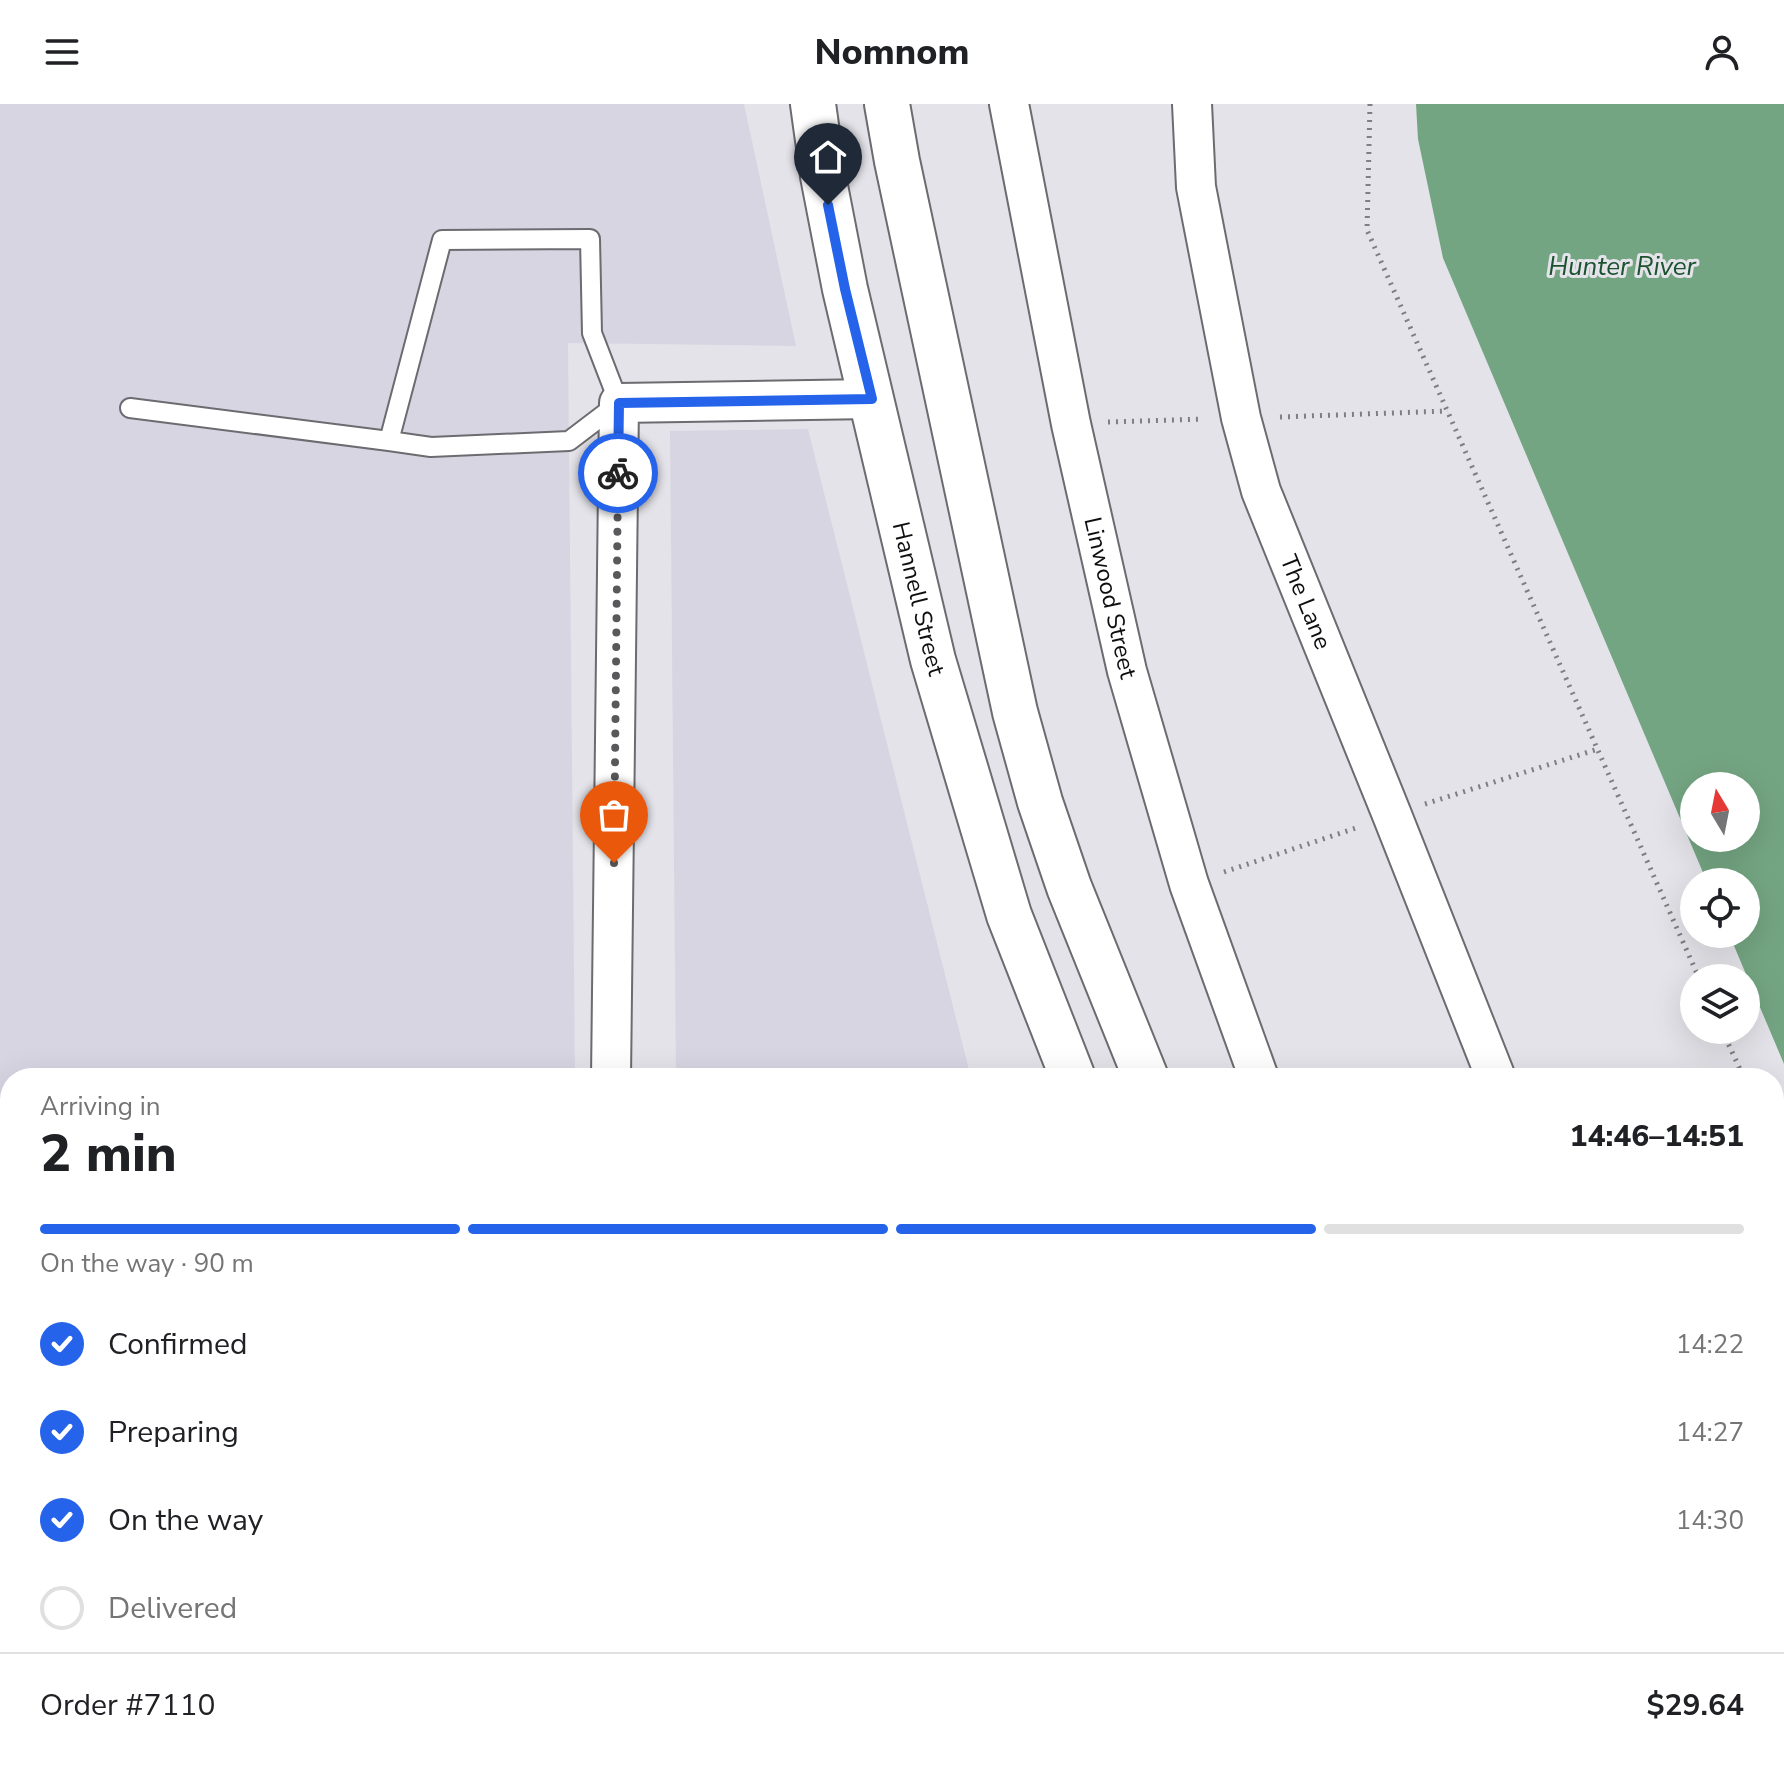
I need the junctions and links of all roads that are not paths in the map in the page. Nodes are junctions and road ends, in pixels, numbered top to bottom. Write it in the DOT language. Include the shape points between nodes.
graph roads {
  1 [pos="813,104"];
  2 [pos="887,104"];
  3 [pos="1009,104"];
  4 [pos="1192,104"];
  5 [pos="872,399"];
  6 [pos="619,403"];
  7 [pos="130,408"];
  8 [pos="389,441"];
  9 [pos="611,1068"];
  10 [pos="1069,1068"];
  11 [pos="1142,1068"];
  12 [pos="1255,1068"];
  13 [pos="1492,1068"];
  1 -- 5 [label="main road, Hannell Street" via="845,289"];
  2 -- 11 [label="main road" via="1015,712 1069,887"];
  3 -- 12 [label="street, Linwood Street" via="1071,424 1127,671 1189,884"];
  4 -- 13 [label="street, The Lane" via="1196,187 1241,418 1261,491"];
  5 -- 6 [label="street"];
  5 -- 10 [label="main road, Hannell Street" via="937,675 1009,915"];
  6 -- 8 [label="lane" via="569,441 431,447"];
  6 -- 8 [label="lane" via="592,333 590,239 442,240"];
  6 -- 9 [label="street"];
  7 -- 8 [label="lane"];
}
